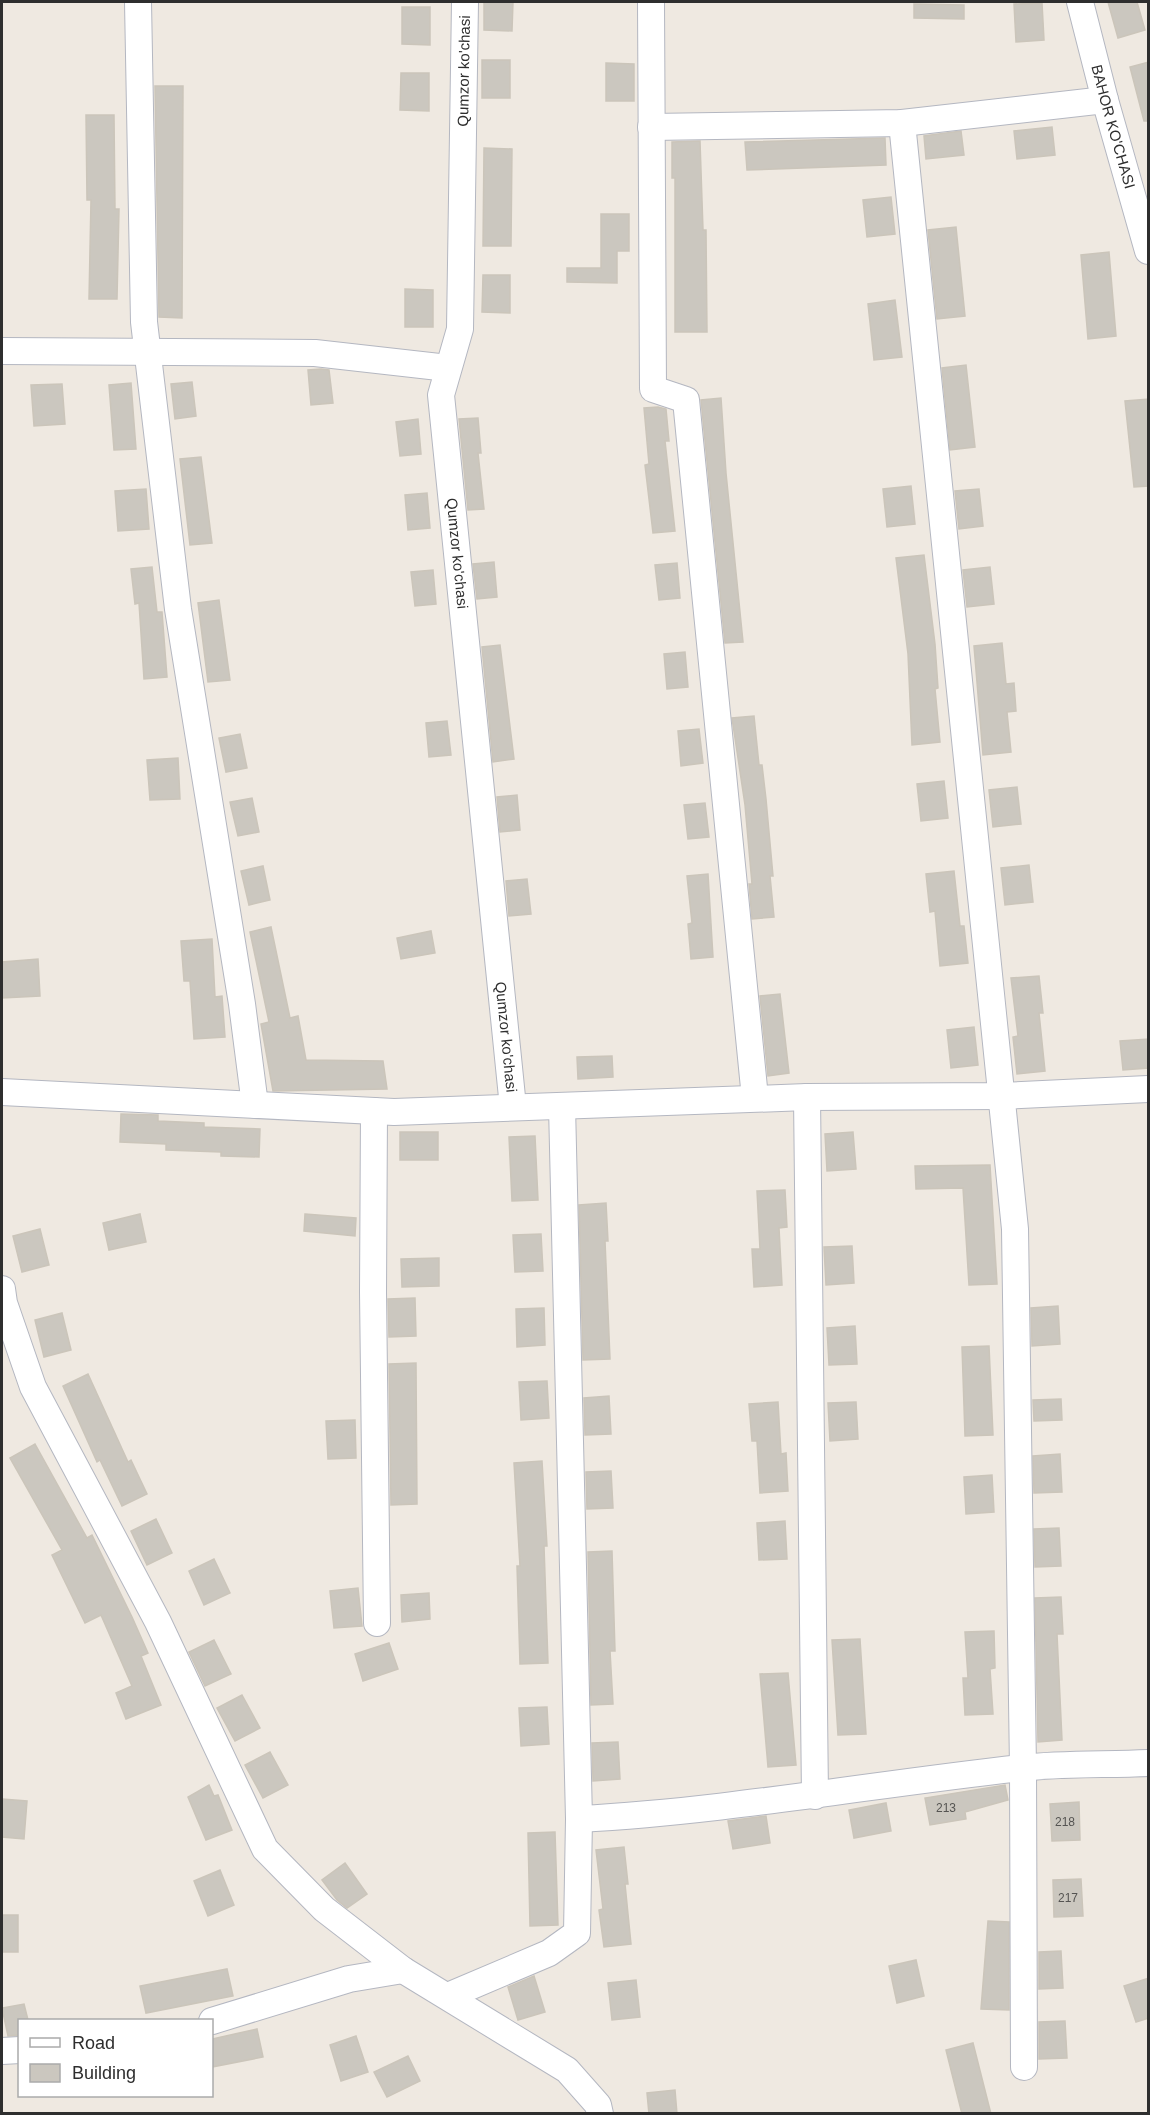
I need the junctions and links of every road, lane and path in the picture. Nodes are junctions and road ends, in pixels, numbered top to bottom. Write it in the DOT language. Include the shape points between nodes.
graph roads {
  1 [pos="138,2"];
  2 [pos="465,2"];
  3 [pos="651,2"];
  4 [pos="1080,2"];
  5 [pos="1105,100"];
  6 [pos="902,123"];
  7 [pos="651,127"];
  8 [pos="1149,251"];
  9 [pos="2,351"];
  10 [pos="148,352"];
  11 [pos="448,368"];
  12 [pos="1149,1089"];
  13 [pos="2,1092"];
  14 [pos="1002,1096"];
  15 [pos="807,1097"];
  16 [pos="755,1098"];
  17 [pos="255,1105"];
  18 [pos="561,1106"];
  19 [pos="513,1107"];
  20 [pos="374,1111"];
  21 [pos="2,1289"];
  22 [pos="377,1623"];
  23 [pos="1149,1763"];
  24 [pos="1023,1768"];
  25 [pos="815,1796"];
  26 [pos="579,1819"];
  27 [pos="403,1970"];
  28 [pos="448,1996"];
  29 [pos="213,2021"];
  30 [pos="18,2050"];
  31 [pos="2,2051"];
  32 [pos="1024,2067"];
  33 [pos="600,2114"];
  1 -- 10 [label="street" via="144,322"];
  2 -- 11 [label="street, Qumzor ko'chasi" via="460,329"];
  3 -- 7 [label="street"];
  4 -- 5 [label="street, BAHOR KO'CHASI"];
  5 -- 6 [label="street"];
  5 -- 8 [label="street, BAHOR KO'CHASI"];
  6 -- 7 [label="street"];
  6 -- 14 [label="street"];
  7 -- 16 [label="street" via="653,389 686,400"];
  9 -- 10 [label="street"];
  10 -- 11 [label="street" via="315,353"];
  10 -- 17 [label="street" via="178,609"];
  11 -- 19 [label="street, Qumzor ko'chasi" via="441,394"];
  12 -- 14 [label="street"];
  13 -- 17 [label="street"];
  14 -- 15 [label="street"];
  14 -- 24 [label="street" via="1015,1229"];
  15 -- 16 [label="street"];
  15 -- 25 [label="street"];
  16 -- 18 [label="street"];
  17 -- 20 [label="street"];
  18 -- 19 [label="street"];
  18 -- 26 [label="street"];
  19 -- 20 [label="street"];
  20 -- 22 [label="street"];
  21 -- 27 [label="street" via="33,1387 159,1622 265,1849 324,1909"];
  23 -- 24 [label="street"];
  24 -- 25 [label="street"];
  24 -- 32 [label="street"];
  25 -- 26 [label="street"];
  26 -- 28 [label="street" via="577,1933 549,1953"];
  27 -- 28 [label="street"];
  27 -- 29 [label="street" via="349,1979"];
  28 -- 33 [label="street" via="567,2070 598,2105"];
  30 -- 31 [label="street"];
}
